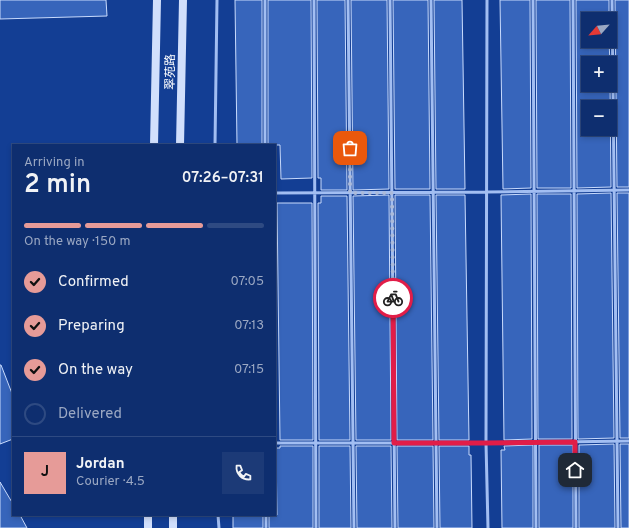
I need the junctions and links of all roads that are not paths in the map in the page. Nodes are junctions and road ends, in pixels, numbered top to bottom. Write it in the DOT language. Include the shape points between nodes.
graph roads {
  1 [pos="157,0"];
  2 [pos="183,0"];
  3 [pos="216,0"];
  4 [pos="264,0"];
  5 [pos="314,0"];
  6 [pos="348,0"];
  7 [pos="390,0"];
  8 [pos="431,0"];
  9 [pos="487,0"];
  10 [pos="533,0"];
  11 [pos="573,0"];
  12 [pos="612,0"];
  13 [pos="154,144"];
  14 [pos="180,144"];
  15 [pos="215,144"];
  16 [pos="265,144"];
  17 [pos="614,190"];
  18 [pos="629,190"];
  19 [pos="534,191"];
  20 [pos="574,191"];
  21 [pos="487,192"];
  22 [pos="276,193"];
  23 [pos="315,193"];
  24 [pos="350,193"];
  25 [pos="392,193"];
  26 [pos="433,193"];
  27 [pos="617,441"];
  28 [pos="629,441"];
  29 [pos="536,442"];
  30 [pos="575,442"];
  31 [pos="276,443"];
  32 [pos="316,443"];
  33 [pos="353,443"];
  34 [pos="394,443"];
  35 [pos="436,443"];
  36 [pos="486,443"];
  37 [pos="148,516"];
  38 [pos="173,516"];
  39 [pos="218,516"];
  40 [pos="266,516"];
  41 [pos="148,528"];
  42 [pos="173,528"];
  43 [pos="218,528"];
  44 [pos="266,528"];
  45 [pos="316,528"];
  46 [pos="354,528"];
  47 [pos="395,528"];
  48 [pos="437,528"];
  49 [pos="488,528"];
  50 [pos="536,528"];
  51 [pos="576,528"];
  52 [pos="618,528"];
  1 -- 13 [label="main road, 翠苑路"];
  2 -- 14 [label="main road, 翠苑路"];
  3 -- 15 [label="lane"];
  4 -- 16 [label="lane"];
  5 -- 23 [label="lane"];
  6 -- 24 [label="lane"];
  7 -- 25 [label="lane"];
  8 -- 26 [label="lane"];
  9 -- 21 [label="lane"];
  10 -- 19 [label="lane"];
  11 -- 20 [label="lane"];
  12 -- 17 [label="lane"];
  17 -- 18 [label="lane"];
  17 -- 20 [label="lane"];
  17 -- 27 [label="lane"];
  19 -- 20 [label="lane"];
  19 -- 21 [label="lane"];
  19 -- 29 [label="lane"];
  20 -- 30 [label="lane"];
  21 -- 26 [label="lane"];
  21 -- 36 [label="lane"];
  22 -- 23 [label="lane"];
  23 -- 24 [label="lane"];
  23 -- 32 [label="lane"];
  24 -- 25 [label="lane"];
  24 -- 33 [label="lane"];
  25 -- 26 [label="lane"];
  25 -- 34 [label="lane"];
  26 -- 35 [label="lane"];
  27 -- 28 [label="lane"];
  27 -- 30 [label="lane"];
  27 -- 52 [label="lane"];
  29 -- 30 [label="lane"];
  29 -- 36 [label="lane"];
  29 -- 50 [label="lane"];
  30 -- 51 [label="lane"];
  31 -- 32 [label="lane"];
  32 -- 33 [label="lane"];
  32 -- 45 [label="lane"];
  33 -- 34 [label="lane"];
  33 -- 46 [label="lane"];
  34 -- 35 [label="lane"];
  34 -- 47 [label="lane"];
  35 -- 36 [label="lane"];
  35 -- 48 [label="lane"];
  36 -- 49 [label="lane"];
  37 -- 41 [label="main road"];
  38 -- 42 [label="main road"];
  39 -- 43 [label="lane"];
  40 -- 44 [label="lane"];
}
